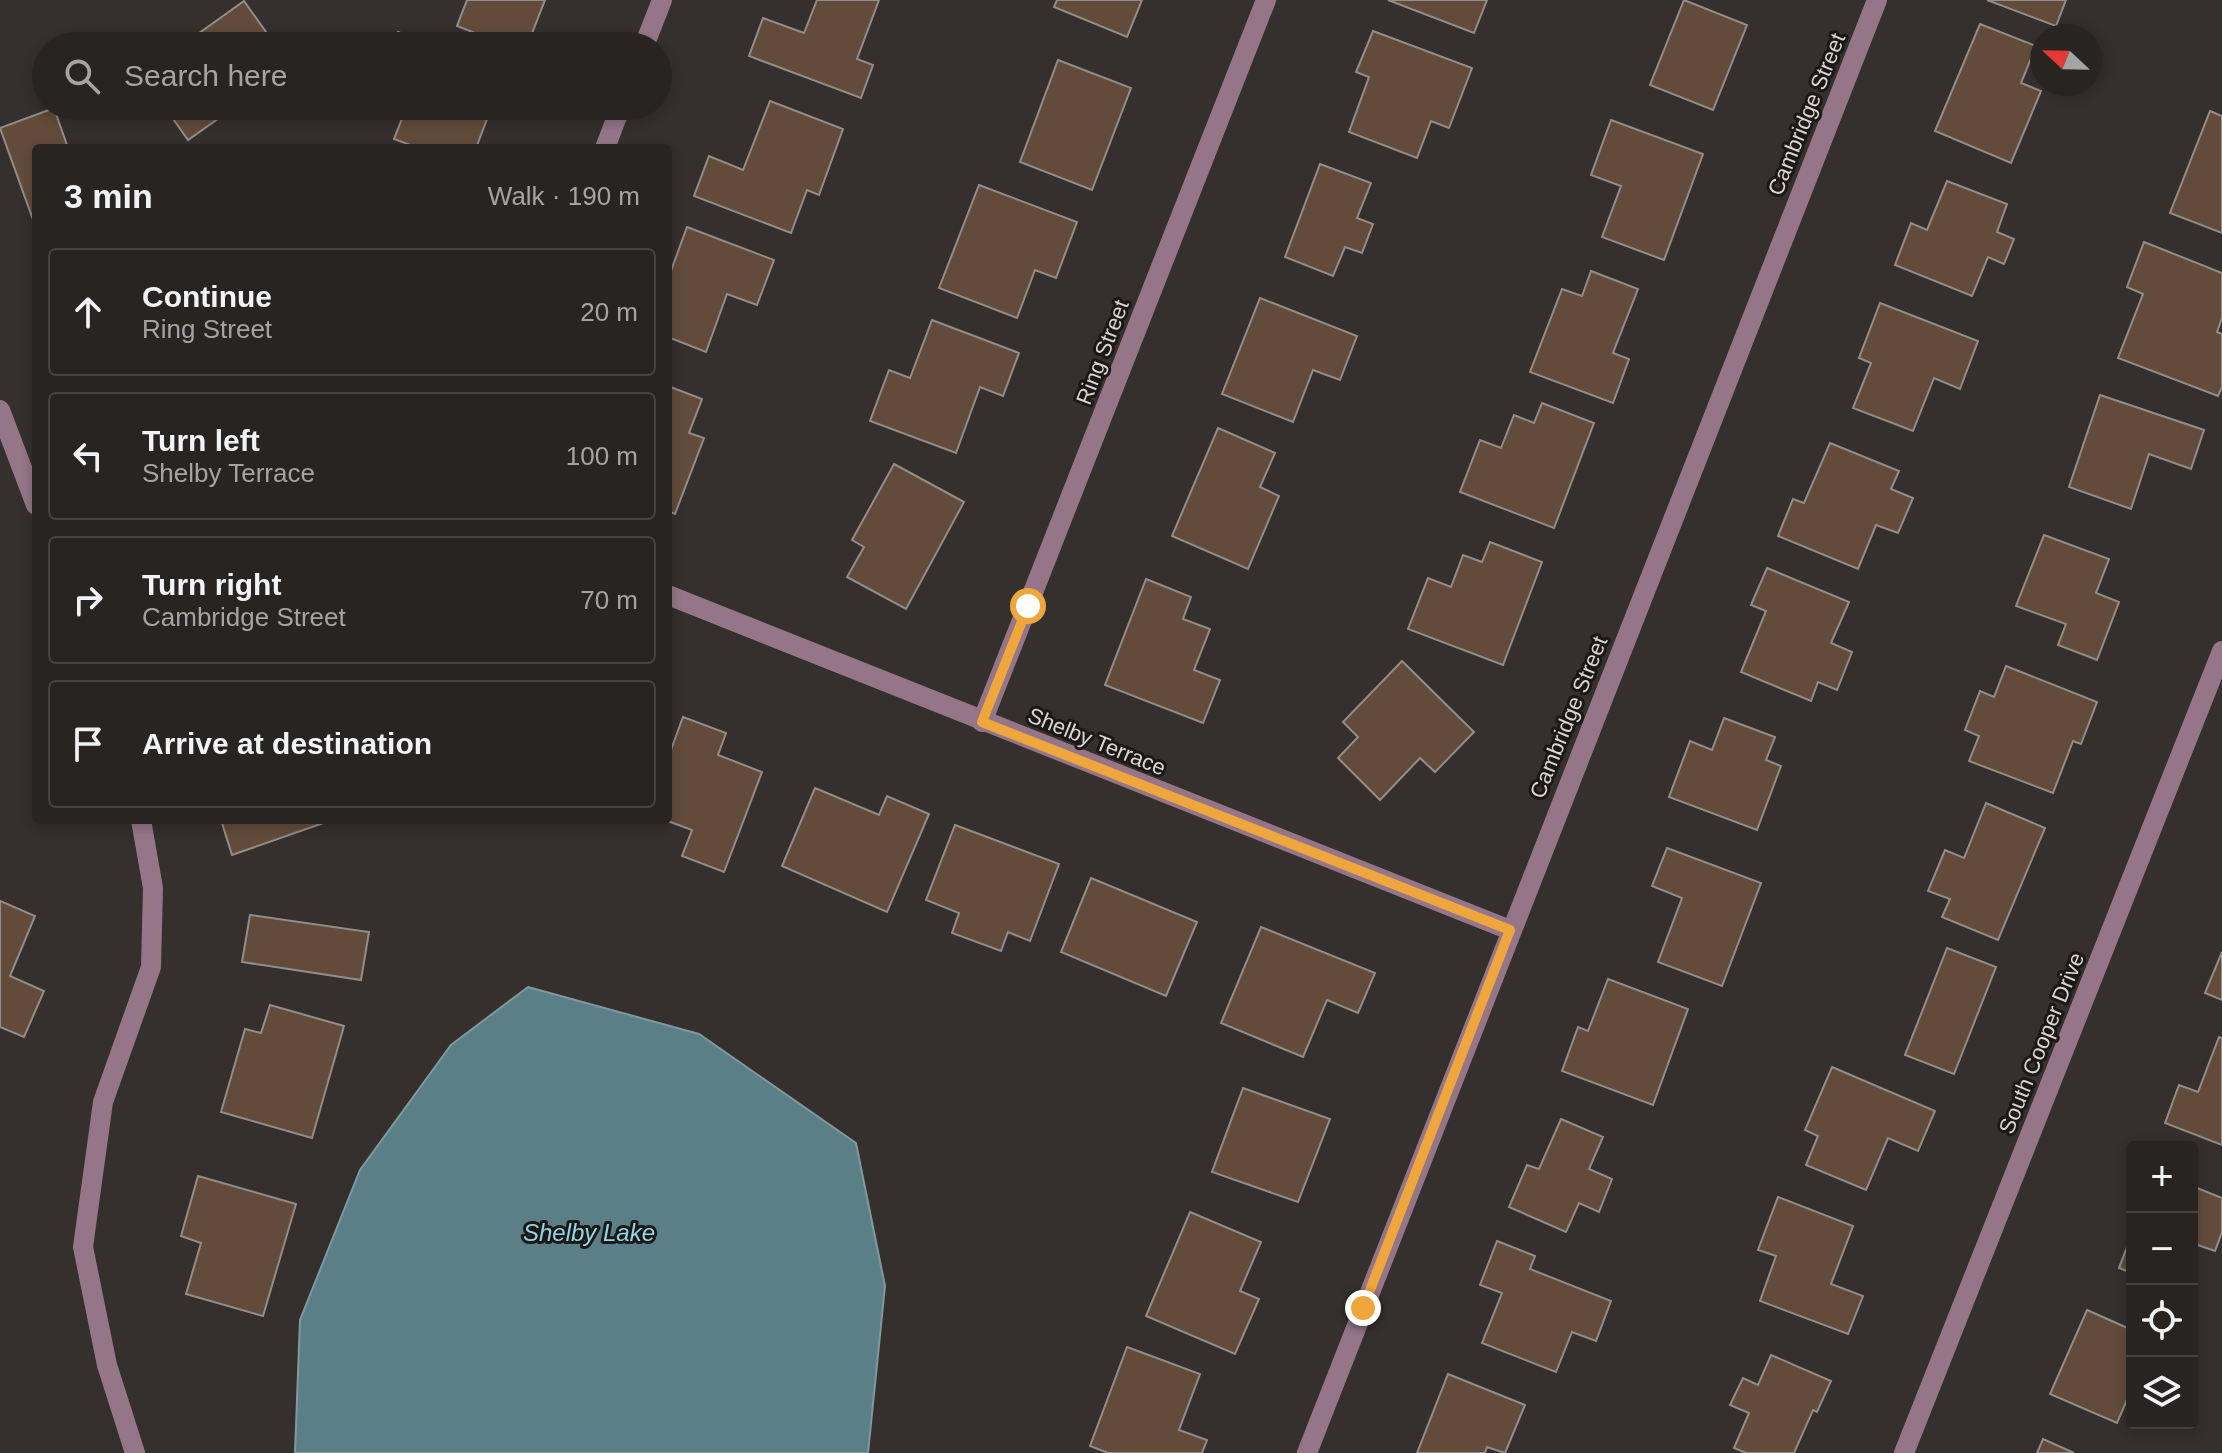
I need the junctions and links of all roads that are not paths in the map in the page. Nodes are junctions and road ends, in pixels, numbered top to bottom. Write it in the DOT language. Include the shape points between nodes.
graph roads {
  1 [pos="662,0"];
  2 [pos="1266,0"];
  3 [pos="1877,0"];
  4 [pos="649,32"];
  5 [pos="616,120"];
  6 [pos="607,144"];
  7 [pos="0,410"];
  8 [pos="32,494"];
  9 [pos="672,597"];
  10 [pos="2222,651"];
  11 [pos="982,722"];
  12 [pos="142,824"];
  13 [pos="1510,930"];
  14 [pos="135,1453"];
  15 [pos="1307,1453"];
  16 [pos="1904,1453"];
  1 -- 4 [label="street"];
  2 -- 11 [label="street, Ring Street"];
  3 -- 13 [label="street, Cambridge Street"];
  5 -- 6 [label="street"];
  7 -- 8 [label="street"];
  9 -- 11 [label="street, Shelby Terrace"];
  10 -- 16 [label="street, South Cooper Drive"];
  11 -- 13 [label="street, Shelby Terrace"];
  12 -- 14 [label="street" via="153,888 151,967 103,1102 83,1247 107,1365"];
  13 -- 15 [label="street, Cambridge Street"];
}
